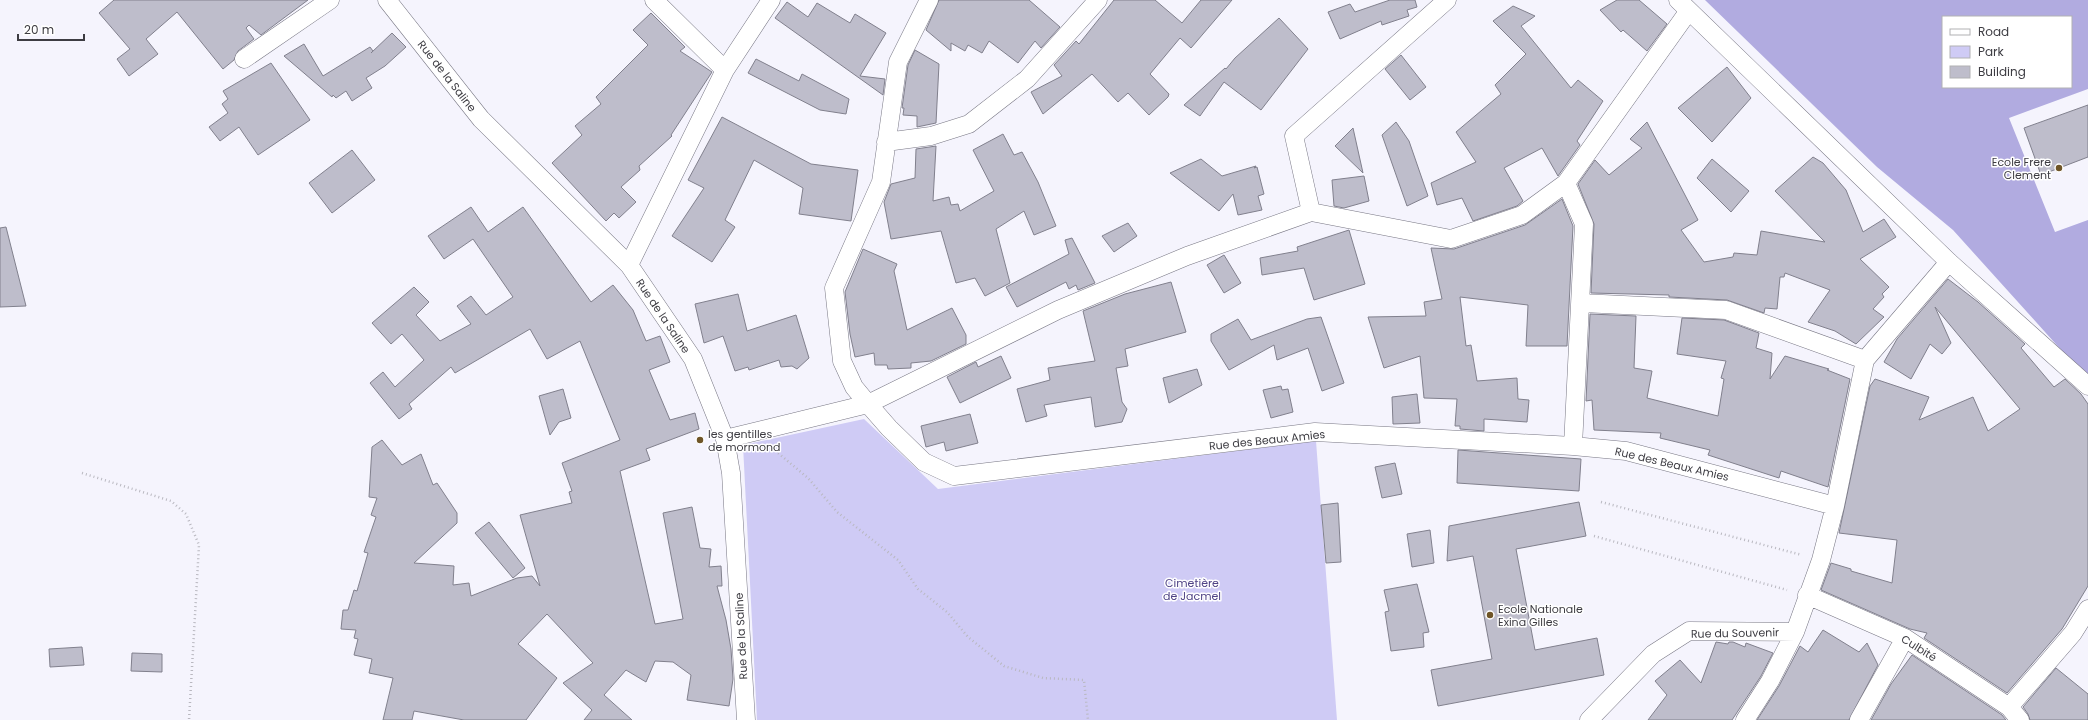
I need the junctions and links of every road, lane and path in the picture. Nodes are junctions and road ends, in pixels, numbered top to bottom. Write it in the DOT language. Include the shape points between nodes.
graph roads {
  1 [pos="330,0"];
  2 [pos="387,0"];
  3 [pos="654,0"];
  4 [pos="771,0"];
  5 [pos="929,0"];
  6 [pos="1098,0"];
  7 [pos="1447,0"];
  8 [pos="1683,6"];
  9 [pos="244,59"];
  10 [pos="725,70"];
  11 [pos="886,142"];
  12 [pos="1566,183"];
  13 [pos="1311,212"];
  14 [pos="1949,262"];
  15 [pos="629,265"];
  16 [pos="1582,303"];
  17 [pos="1865,360"];
  18 [pos="2088,386"];
  19 [pos="868,404"];
  20 [pos="755,433"];
  21 [pos="725,439"];
  22 [pos="1573,446"];
  23 [pos="82,474"];
  24 [pos="1602,502"];
  25 [pos="1836,506"];
  26 [pos="1594,536"];
  27 [pos="1821,560"];
  28 [pos="1807,595"];
  29 [pos="2088,609"];
  30 [pos="1795,632"];
  31 [pos="1906,638"];
  32 [pos="2014,714"];
  33 [pos="189,720"];
  34 [pos="746,720"];
  35 [pos="1088,720"];
  36 [pos="1589,720"];
  37 [pos="1745,720"];
  38 [pos="1859,720"];
  1 -- 9 [label="street"];
  2 -- 15 [label="street, Rue de la Saline" via="481,119"];
  3 -- 10 [label="street"];
  4 -- 10 [label="street"];
  5 -- 11 [label="street, Rue des Beaux Amies" via="898,62"];
  6 -- 11 [label="street" via="1027,79 969,124 931,136"];
  7 -- 13 [label="street" via="1294,136"];
  8 -- 12 [label="street"];
  8 -- 14 [label="street"];
  10 -- 15 [label="street"];
  11 -- 19 [label="street, Rue des Beaux Amies" via="881,182 834,288 842,361 854,387"];
  12 -- 13 [label="street" via="1522,215 1451,239"];
  12 -- 16 [label="street" via="1584,224"];
  13 -- 19 [label="street" via="1187,256 1058,310"];
  14 -- 17 [label="street"];
  14 -- 18 [label="street"];
  15 -- 21 [label="street, Rue de la Saline" via="693,359"];
  16 -- 17 [label="street" via="1726,310"];
  16 -- 22 [label="street"];
  17 -- 25 [label="street"];
  19 -- 20 [label="street"];
  19 -- 22 [label="street, Rue des Beaux Amies" via="924,462 954,476 1315,432"];
  20 -- 21 [label="street"];
  20 -- 35 [label="path" via="808,478 837,512 898,560 918,589 947,612 968,637 1004,666 1043,678 1084,680"];
  21 -- 34 [label="street, Rue de la Saline" via="731,473"];
  22 -- 25 [label="street, Rue des Beaux Amies" via="1626,451"];
  23 -- 33 [label="path" via="171,501 186,514 192,527 198,544"];
  24 -- 27 [label="path"];
  25 -- 27 [label="street"];
  26 -- 28 [label="path"];
  27 -- 28 [label="street"];
  28 -- 30 [label="street"];
  28 -- 31 [label="street, Culbité"];
  29 -- 32 [label="street"];
  30 -- 36 [label="street, Rue du Souvenir" via="1689,631 1653,654"];
  30 -- 37 [label="street" via="1770,681"];
  31 -- 32 [label="street, Culbité"];
  31 -- 38 [label="street"];
}
